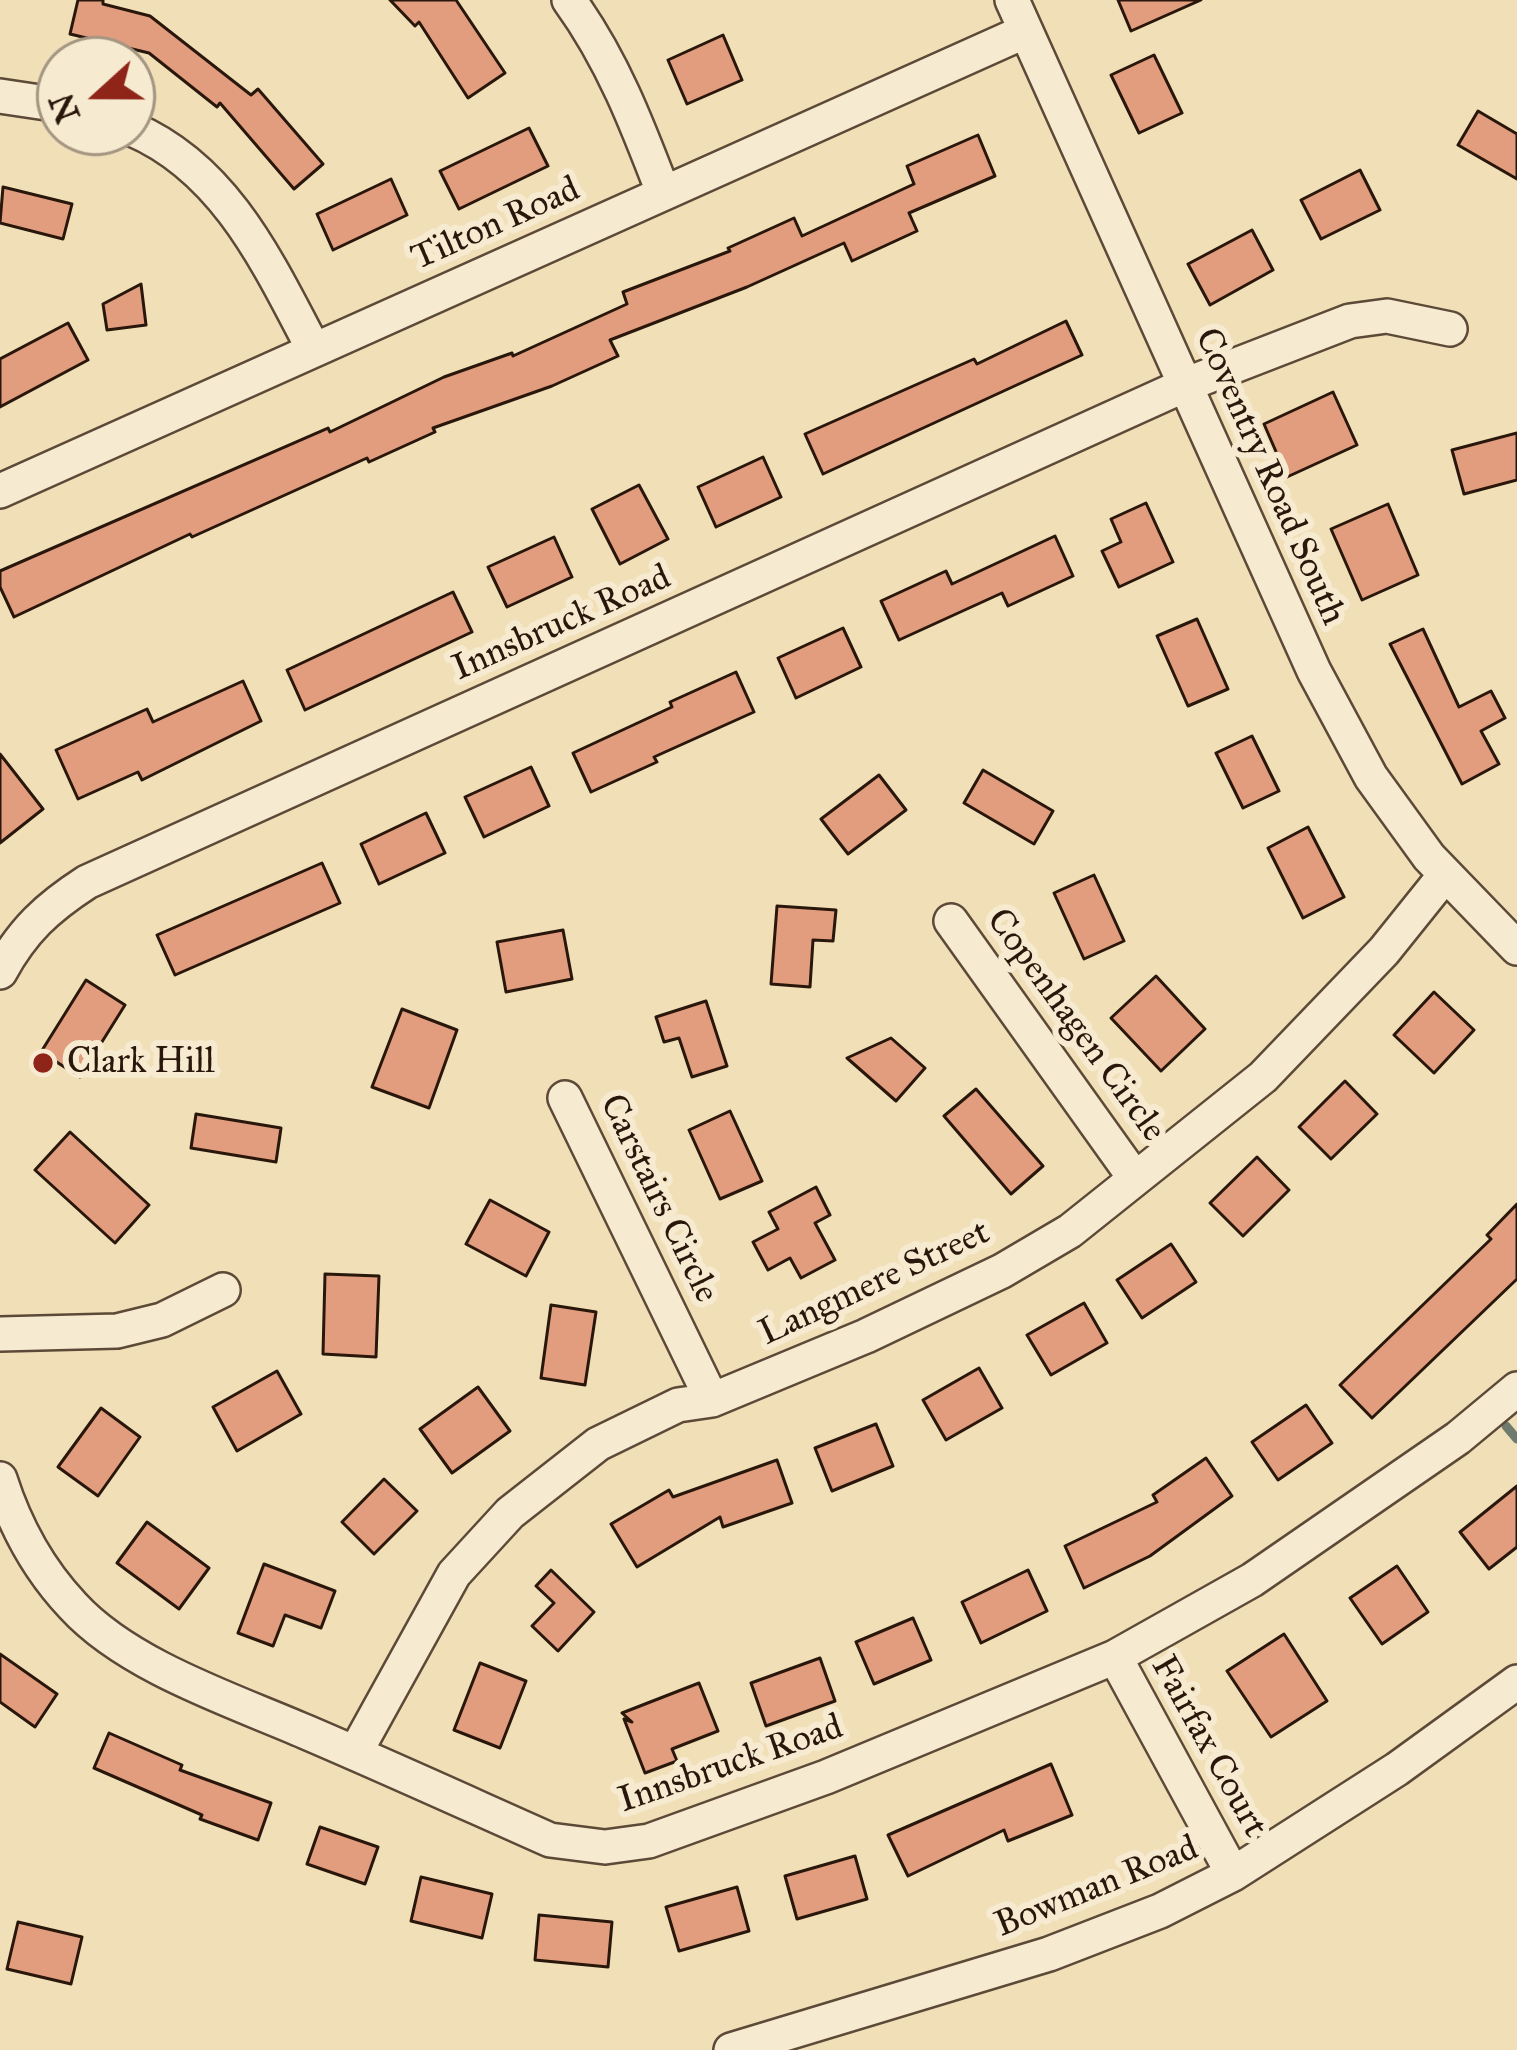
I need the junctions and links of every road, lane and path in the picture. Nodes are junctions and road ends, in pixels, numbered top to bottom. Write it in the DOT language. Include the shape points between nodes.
graph roads {
  1 [pos="569,0"];
  2 [pos="1012,0"];
  3 [pos="1026,31"];
  4 [pos="0,96"];
  5 [pos="36,101"];
  6 [pos="156,139"];
  7 [pos="663,192"];
  8 [pos="1450,329"];
  9 [pos="314,350"];
  10 [pos="1185,385"];
  11 [pos="0,491"];
  12 [pos="1445,875"];
  13 [pos="951,921"];
  14 [pos="1517,948"];
  15 [pos="0,972"];
  16 [pos="565,1098"];
  17 [pos="1134,1177"];
  18 [pos="223,1290"];
  19 [pos="0,1334"];
  20 [pos="1517,1389"];
  21 [pos="712,1400"];
  22 [pos="0,1479"];
  23 [pos="1115,1657"];
  24 [pos="1517,1682"];
  25 [pos="355,1753"];
  26 [pos="1233,1874"];
  27 [pos="731,2050"];
  1 -- 7 [label="street" via="627,99"];
  2 -- 3 [label="street, Coventry Road South"];
  3 -- 7 [label="street, Tilton Road"];
  3 -- 10 [label="street, Coventry Road South"];
  4 -- 5 [label="street"];
  6 -- 9 [label="street" via="205,177 255,239"];
  7 -- 9 [label="street, Tilton Road"];
  8 -- 10 [label="street, Innsbruck Road" via="1387,316 1350,321"];
  9 -- 11 [label="street, Tilton Road"];
  10 -- 12 [label="street, Coventry Road South" via="1314,671 1371,777"];
  10 -- 15 [label="street, Innsbruck Road" via="87,882 45,910"];
  12 -- 14 [label="street, Coventry Road South"];
  12 -- 17 [label="street, Langmere Street" via="1263,1077"];
  13 -- 17 [label="street, Copenhagen Circle"];
  16 -- 21 [label="street, Carstairs Circle"];
  17 -- 21 [label="street, Langmere Street" via="1070,1231 1002,1271"];
  18 -- 19 [label="street" via="117,1331"];
  20 -- 23 [label="street, Innsbruck Road" via="1252,1580"];
  21 -- 25 [label="street, Langmere Street" via="678,1405 598,1444 510,1513 454,1574"];
  22 -- 25 [label="street, Innsbruck Road" via="32,1552 74,1607 116,1641"];
  23 -- 25 [label="street, Innsbruck Road" via="826,1778 649,1841 605,1847 550,1840"];
  23 -- 26 [label="street, Fairfax Court"];
  24 -- 26 [label="street, Bowman Road"];
  26 -- 27 [label="street, Bowman Road" via="1049,1954"];
}
